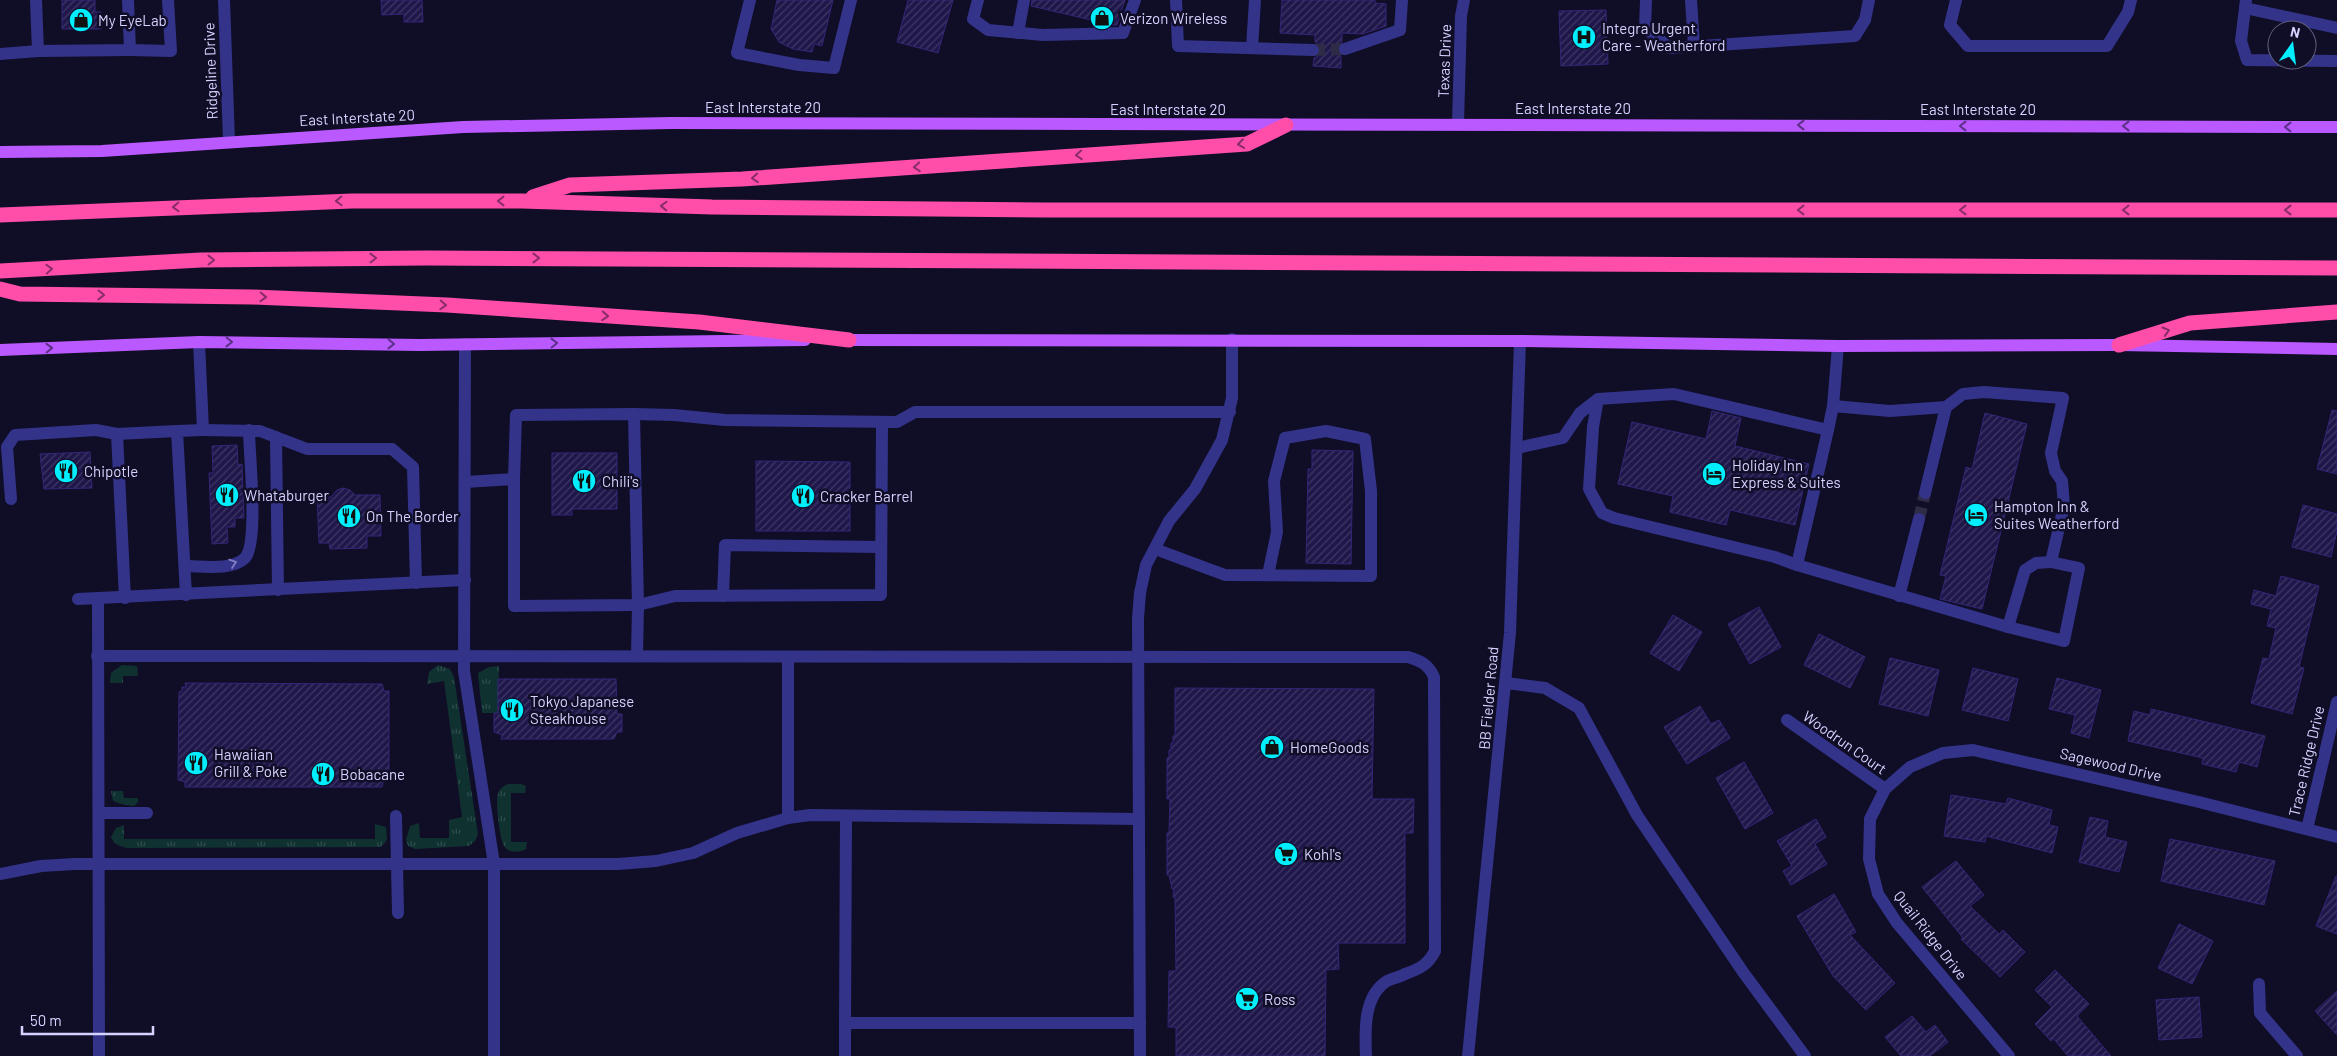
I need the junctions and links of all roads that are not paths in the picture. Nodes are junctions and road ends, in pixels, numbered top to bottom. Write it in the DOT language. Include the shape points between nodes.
graph roads {
  1 [pos="36,0"];
  2 [pos="128,0"];
  3 [pos="168,0"];
  4 [pos="224,0"];
  5 [pos="750,0"];
  6 [pos="851,0"];
  7 [pos="978,0"];
  8 [pos="1024,0"];
  9 [pos="1135,0"];
  10 [pos="1176,0"];
  11 [pos="1256,0"];
  12 [pos="1402,0"];
  13 [pos="1464,0"];
  14 [pos="1646,0"];
  15 [pos="1691,0"];
  16 [pos="1869,0"];
  17 [pos="1956,0"];
  18 [pos="2131,0"];
  19 [pos="2246,4"];
  20 [pos="2337,28"];
  21 [pos="1018,33"];
  22 [pos="1694,46"];
  23 [pos="1252,48"];
  24 [pos="1344,49"];
  25 [pos="38,50"];
  26 [pos="130,50"];
  27 [pos="1313,50"];
  28 [pos="0,54"];
  29 [pos="2337,61"];
  30 [pos="1458,123"];
  31 [pos="1286,125"];
  32 [pos="2337,127"];
  33 [pos="229,141"];
  34 [pos="0,152"];
  35 [pos="522,201"];
  36 [pos="2337,210"];
  37 [pos="0,215"];
  38 [pos="2337,268"];
  39 [pos="0,271"];
  40 [pos="0,289"];
  41 [pos="2337,312"];
  42 [pos="1232,339"];
  43 [pos="849,340"];
  44 [pos="1520,341"];
  45 [pos="199,342"];
  46 [pos="465,344"];
  47 [pos="2119,345"];
  48 [pos="1838,346"];
  49 [pos="2337,349"];
  50 [pos="0,350"];
  51 [pos="1598,399"];
  52 [pos="1833,406"];
  53 [pos="1946,407"];
  54 [pos="1230,412"];
  55 [pos="634,414"];
  56 [pos="882,422"];
  57 [pos="203,430"];
  58 [pos="248,430"];
  59 [pos="1828,430"];
  60 [pos="177,432"];
  61 [pos="118,434"];
  62 [pos="276,437"];
  63 [pos="1517,448"];
  64 [pos="514,479"];
  65 [pos="465,482"];
  66 [pos="1924,493"];
  67 [pos="11,499"];
  68 [pos="1919,519"];
  69 [pos="881,547"];
  70 [pos="1155,549"];
  71 [pos="2051,562"];
  72 [pos="1797,565"];
  73 [pos="185,566"];
  74 [pos="1268,575"];
  75 [pos="465,580"];
  76 [pos="416,583"];
  77 [pos="278,590"];
  78 [pos="186,595"];
  79 [pos="723,596"];
  80 [pos="1899,596"];
  81 [pos="125,598"];
  82 [pos="78,599"];
  83 [pos="98,599"];
  84 [pos="638,605"];
  85 [pos="2008,627"];
  86 [pos="97,656"];
  87 [pos="464,656"];
  88 [pos="637,656"];
  89 [pos="788,657"];
  90 [pos="1138,657"];
  91 [pos="1506,682"];
  92 [pos="2337,702"];
  93 [pos="1787,720"];
  94 [pos="1885,789"];
  95 [pos="99,813"];
  96 [pos="147,813"];
  97 [pos="396,816"];
  98 [pos="846,816"];
  99 [pos="788,818"];
  100 [pos="1139,819"];
  101 [pos="2307,828"];
  102 [pos="2337,837"];
  103 [pos="98,864"];
  104 [pos="494,864"];
  105 [pos="397,865"];
  106 [pos="0,874"];
  107 [pos="398,913"];
  108 [pos="2259,984"];
  109 [pos="845,1023"];
  110 [pos="1140,1023"];
  111 [pos="99,1056"];
  112 [pos="494,1056"];
  113 [pos="845,1056"];
  114 [pos="1140,1056"];
  115 [pos="1366,1056"];
  116 [pos="1468,1056"];
  117 [pos="1805,1056"];
  118 [pos="2009,1056"];
  119 [pos="2296,1056"];
  1 -- 25 [label="street"];
  2 -- 26 [label="street"];
  3 -- 26 [label="street" via="170,51"];
  4 -- 33 [label="street, Ridgeline Drive"];
  5 -- 6 [label="street" via="737,53 834,68"];
  7 -- 21 [label="street" via="973,20 988,30"];
  8 -- 21 [label="street"];
  9 -- 21 [label="street" via="1123,32"];
  10 -- 23 [label="street" via="1178,46"];
  11 -- 23 [label="street"];
  12 -- 24 [label="street" via="1400,30"];
  13 -- 30 [label="street, Texas Drive"];
  14 -- 22 [label="street" via="1645,28 1670,48"];
  15 -- 22 [label="street"];
  16 -- 22 [label="street" via="1864,20 1855,36"];
  17 -- 18 [label="street" via="1950,25 1968,46 2107,46 2128,12"];
  19 -- 20 [label="street"];
  19 -- 29 [label="street" via="2241,41 2247,60"];
  23 -- 27 [label="street"];
  25 -- 26 [label="street"];
  25 -- 28 [label="street"];
  30 -- 31 [label="main road, East Interstate 20"];
  32 -- 30 [label="main road, East Interstate 20, one-way"];
  31 -- 33 [label="main road, East Interstate 20" via="671,123 463,127"];
  31 -- 35 [label="highway, one-way" via="1246,144 742,179 570,185"];
  33 -- 34 [label="main road, East Interstate 20" via="102,151"];
  36 -- 35 [label="highway, one-way" via="1035,210 712,207"];
  35 -- 37 [label="highway, one-way" via="352,201"];
  39 -- 38 [label="highway, one-way" via="201,260 418,258"];
  40 -- 43 [label="highway, one-way" via="20,294 252,297 447,305 700,322"];
  47 -- 41 [label="highway, one-way" via="2190,323"];
  42 -- 43 [label="main road"];
  42 -- 44 [label="main road"];
  42 -- 54 [label="street"];
  46 -- 43 [label="main road, one-way"];
  44 -- 48 [label="main road"];
  44 -- 63 [label="street, BB Fielder Road"];
  45 -- 46 [label="main road, one-way"];
  50 -- 45 [label="main road, one-way"];
  45 -- 57 [label="street"];
  46 -- 65 [label="street"];
  47 -- 48 [label="main road"];
  47 -- 49 [label="main road"];
  48 -- 52 [label="street"];
  51 -- 59 [label="street" via="1674,394"];
  51 -- 63 [label="street" via="1580,413 1563,438"];
  51 -- 72 [label="street" via="1589,489 1602,513"];
  52 -- 53 [label="street" via="1890,412"];
  52 -- 59 [label="street"];
  53 -- 66 [label="street"];
  53 -- 71 [label="street" via="1963,394 1984,392 2062,398 2052,453 2055,471 2062,481 2064,506"];
  54 -- 56 [label="street" via="915,412 897,422"];
  54 -- 70 [label="street" via="1210,465 1169,521"];
  55 -- 56 [label="street" via="725,420"];
  55 -- 64 [label="street" via="516,415"];
  55 -- 84 [label="street"];
  56 -- 69 [label="street"];
  57 -- 58 [label="street"];
  57 -- 60 [label="street"];
  58 -- 62 [label="street" via="260,430"];
  73 -- 58 [label="street, one-way" via="231,565 244,558 252,546"];
  59 -- 72 [label="street"];
  60 -- 61 [label="street"];
  60 -- 73 [label="street"];
  61 -- 67 [label="street" via="96,430 15,435 7,447"];
  61 -- 81 [label="street"];
  62 -- 76 [label="street" via="307,449 392,448 413,467"];
  62 -- 77 [label="street"];
  63 -- 91 [label="street, BB Fielder Road" via="1514,572"];
  64 -- 65 [label="street"];
  64 -- 84 [label="street" via="514,606"];
  65 -- 75 [label="street"];
  68 -- 80 [label="street"];
  69 -- 79 [label="street" via="880,595"];
  69 -- 79 [label="street" via="724,545"];
  70 -- 74 [label="street" via="1225,575"];
  70 -- 90 [label="street" via="1146,565 1140,593"];
  71 -- 85 [label="street" via="2036,563 2026,570"];
  71 -- 85 [label="street" via="2079,568 2064,641"];
  72 -- 80 [label="street"];
  73 -- 78 [label="street"];
  74 -- 74 [label="street" via="1372,576 1371,491 1365,439 1326,430 1285,438 1274,481 1276,532"];
  75 -- 76 [label="street"];
  75 -- 87 [label="street"];
  76 -- 77 [label="street"];
  77 -- 78 [label="street"];
  78 -- 81 [label="street"];
  79 -- 84 [label="street" via="675,596"];
  80 -- 85 [label="street"];
  81 -- 83 [label="street"];
  82 -- 83 [label="street"];
  83 -- 86 [label="street"];
  84 -- 88 [label="street"];
  86 -- 87 [label="street"];
  86 -- 95 [label="street"];
  87 -- 88 [label="street"];
  87 -- 104 [label="street"];
  88 -- 89 [label="street"];
  89 -- 90 [label="street"];
  89 -- 99 [label="street"];
  90 -- 100 [label="street"];
  90 -- 115 [label="street" via="1408,657 1430,668 1434,677 1435,952 1422,968 1386,982 1374,993 1367,1018"];
  91 -- 116 [label="street, BB Fielder Road"];
  91 -- 117 [label="street" via="1545,688 1579,708 1637,815 1743,972"];
  92 -- 101 [label="street, Trace Ridge Drive"];
  93 -- 94 [label="street, Woodrun Court"];
  94 -- 101 [label="street, Sagewood Drive" via="1910,767 1943,753 1973,750"];
  94 -- 118 [label="street, Quail Ridge Drive" via="1870,819 1869,859 1878,894 1897,923"];
  95 -- 96 [label="street"];
  95 -- 103 [label="street"];
  97 -- 105 [label="street"];
  98 -- 99 [label="street"];
  98 -- 100 [label="street"];
  98 -- 109 [label="street"];
  99 -- 104 [label="street" via="737,833 693,853 656,861"];
  100 -- 110 [label="street"];
  101 -- 102 [label="street, Sagewood Drive"];
  103 -- 105 [label="street"];
  103 -- 106 [label="street" via="41,866"];
  103 -- 111 [label="street"];
  104 -- 105 [label="street"];
  104 -- 112 [label="street"];
  105 -- 107 [label="street"];
  108 -- 119 [label="street" via="2260,1013"];
  109 -- 110 [label="street"];
  109 -- 113 [label="street"];
  110 -- 114 [label="street"];
}
